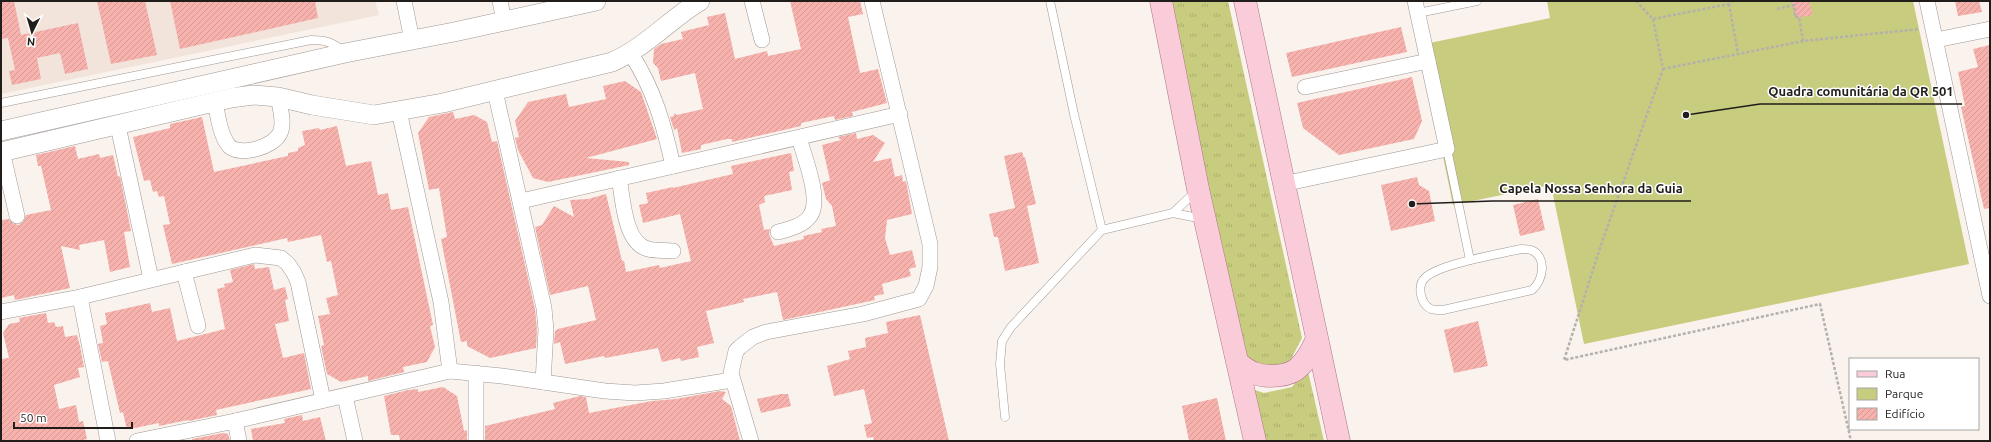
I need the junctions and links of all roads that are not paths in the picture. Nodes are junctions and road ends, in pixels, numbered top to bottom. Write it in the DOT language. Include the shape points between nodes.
graph roads {
  1 [pos="404,1"];
  2 [pos="500,1"];
  3 [pos="596,1"];
  4 [pos="700,1"];
  5 [pos="752,1"];
  6 [pos="872,1"];
  7 [pos="1050,1"];
  8 [pos="1161,1"];
  9 [pos="1245,1"];
  10 [pos="1477,1"];
  11 [pos="1927,1"];
  12 [pos="1416,7"];
  13 [pos="504,21"];
  14 [pos="1990,28"];
  15 [pos="1934,34"];
  16 [pos="412,40"];
  17 [pos="762,40"];
  18 [pos="345,53"];
  19 [pos="631,54"];
  20 [pos="1428,61"];
  21 [pos="1305,86"];
  22 [pos="495,91"];
  23 [pos="278,97"];
  24 [pos="215,102"];
  25 [pos="1,103"];
  26 [pos="399,111"];
  27 [pos="900,114"];
  28 [pos="118,126"];
  29 [pos="1,131"];
  30 [pos="799,138"];
  31 [pos="1447,149"];
  32 [pos="1,152"];
  33 [pos="673,166"];
  34 [pos="619,178"];
  35 [pos="1283,184"];
  36 [pos="1198,189"];
  37 [pos="521,201"];
  38 [pos="1173,213"];
  39 [pos="17,216"];
  40 [pos="1206,220"];
  41 [pos="1102,230"];
  42 [pos="778,232"];
  43 [pos="673,251"];
  44 [pos="1470,260"];
  45 [pos="1987,265"];
  46 [pos="184,272"];
  47 [pos="151,279"];
  48 [pos="1990,296"];
  49 [pos="80,297"];
  50 [pos="1,312"];
  51 [pos="198,326"];
  52 [pos="1316,341"];
  53 [pos="1238,363"];
  54 [pos="450,371"];
  55 [pos="476,374"];
  56 [pos="732,380"];
  57 [pos="543,382"];
  58 [pos="345,396"];
  59 [pos="323,400"];
  60 [pos="1005,417"];
  61 [pos="235,421"];
  62 [pos="108,441"];
  63 [pos="137,441"];
  64 [pos="239,441"];
  65 [pos="355,441"];
  66 [pos="476,441"];
  67 [pos="750,441"];
  68 [pos="1256,441"];
  69 [pos="1339,441"];
  1 -- 16 [label="street"];
  2 -- 13 [label="street"];
  3 -- 13 [label="street"];
  4 -- 19 [label="street" via="682,12"];
  5 -- 17 [label="street"];
  6 -- 27 [label="street"];
  7 -- 41 [label="lane"];
  8 -- 36 [label="main road"];
  9 -- 35 [label="main road"];
  10 -- 12 [label="lane"];
  11 -- 15 [label="street"];
  12 -- 20 [label="street"];
  13 -- 16 [label="street"];
  14 -- 15 [label="street"];
  15 -- 45 [label="street"];
  16 -- 18 [label="street"];
  18 -- 25 [label="lane" via="333,43 311,40"];
  18 -- 29 [label="street"];
  19 -- 22 [label="street" via="588,69"];
  19 -- 33 [label="street" via="659,109"];
  20 -- 21 [label="street"];
  20 -- 31 [label="street"];
  22 -- 26 [label="street"];
  22 -- 37 [label="street"];
  23 -- 24 [label="street" via="253,95"];
  23 -- 24 [label="street" via="282,116 281,133 270,143 245,152 237,151 227,144"];
  23 -- 26 [label="street" via="374,115"];
  24 -- 28 [label="street"];
  26 -- 54 [label="street" via="441,302"];
  27 -- 30 [label="street"];
  27 -- 56 [label="street" via="930,244 930,267 926,286 919,299 863,314 766,332 753,337 736,351"];
  28 -- 32 [label="street"];
  28 -- 47 [label="street"];
  30 -- 33 [label="street"];
  30 -- 42 [label="street" via="813,190 814,206 810,216 803,222"];
  31 -- 35 [label="street"];
  31 -- 44 [label="lane"];
  32 -- 39 [label="street"];
  33 -- 34 [label="street"];
  34 -- 37 [label="street"];
  34 -- 43 [label="street" via="627,222 634,240 648,249"];
  35 -- 52 [label="main road"];
  36 -- 38 [label="lane"];
  36 -- 40 [label="main road"];
  37 -- 57 [label="street" via="544,308 546,330"];
  38 -- 40 [label="lane"];
  38 -- 41 [label="lane"];
  40 -- 53 [label="main road"];
  41 -- 60 [label="lane" via="1011,327 1002,341 1000,364"];
  44 -- 44 [label="lane" via="1521,249 1531,250 1538,256 1542,266 1542,278 1532,290 1443,310 1431,309 1425,304 1420,293 1420,285 1424,278 1432,272"];
  45 -- 48 [label="street"];
  46 -- 47 [label="street"];
  46 -- 51 [label="street"];
  46 -- 59 [label="street" via="254,255 274,256 288,264 298,282"];
  47 -- 49 [label="street"];
  49 -- 50 [label="street"];
  49 -- 62 [label="street"];
  52 -- 53 [label="main road" via="1308,357 1298,368 1284,374 1265,376 1253,373"];
  52 -- 69 [label="main road"];
  53 -- 68 [label="main road"];
  54 -- 55 [label="street"];
  54 -- 58 [label="street"];
  55 -- 57 [label="street"];
  55 -- 66 [label="street"];
  56 -- 57 [label="street" via="664,392 635,393"];
  56 -- 67 [label="street"];
  58 -- 59 [label="street"];
  58 -- 65 [label="street"];
  59 -- 61 [label="street"];
  61 -- 63 [label="street"];
  61 -- 64 [label="street"];
}
